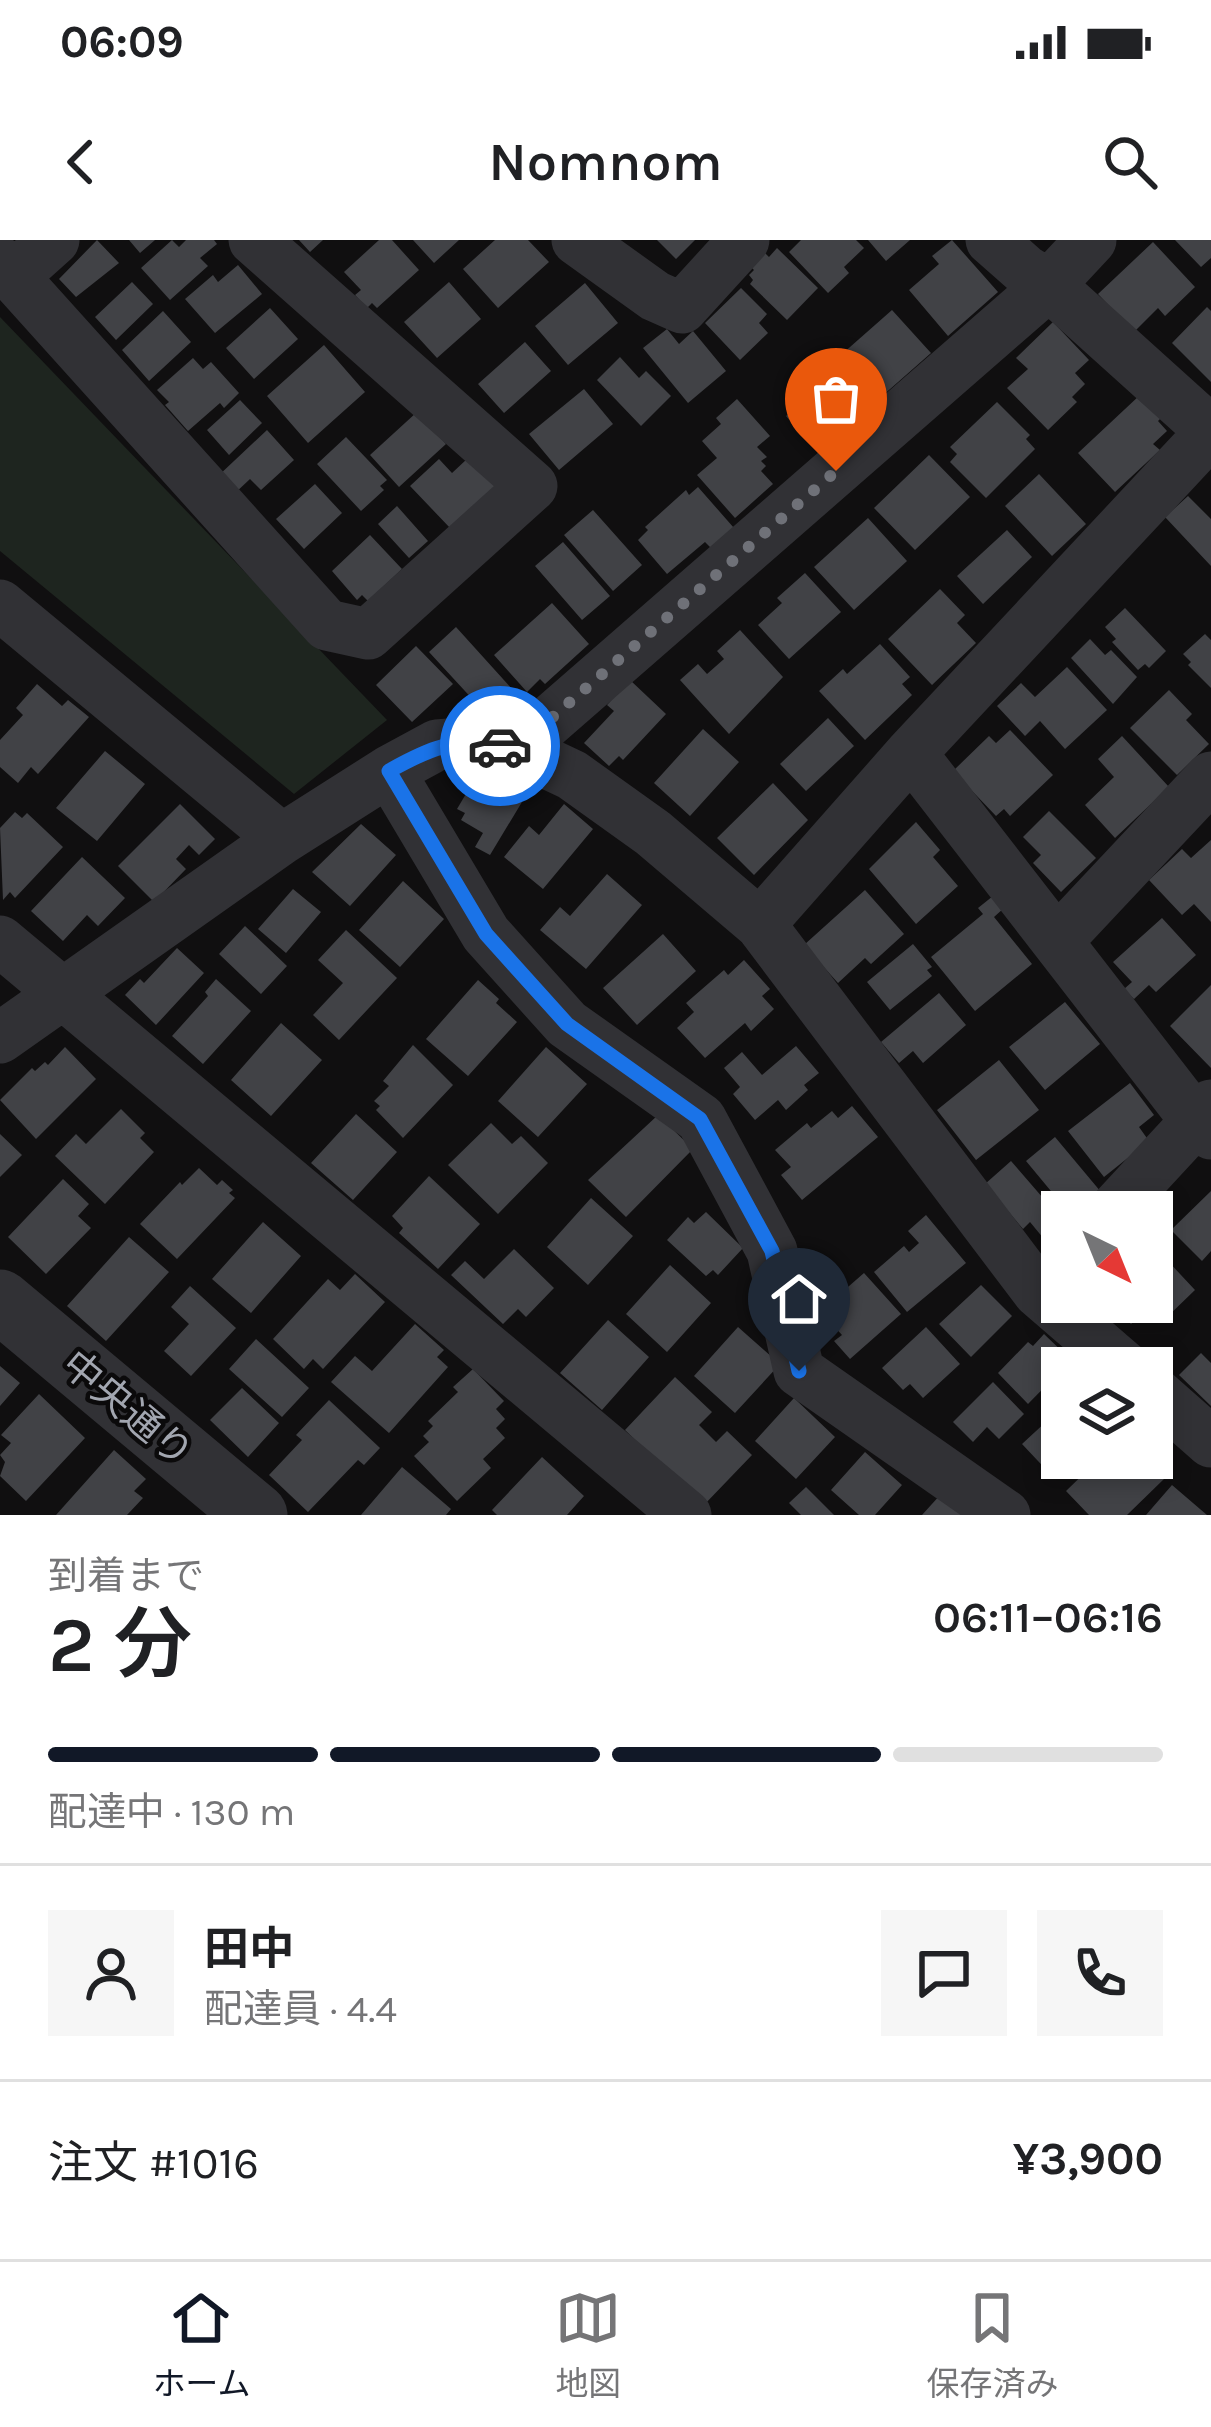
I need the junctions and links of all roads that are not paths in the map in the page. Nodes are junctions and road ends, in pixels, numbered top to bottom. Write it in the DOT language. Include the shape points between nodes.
graph roads {
  1 [pos="54,240"];
  2 [pos="254,240"];
  3 [pos="578,240"];
  4 [pos="744,240"];
  5 [pos="991,240"];
  6 [pos="1091,240"];
  7 [pos="7,268"];
  8 [pos="1048,285"];
  9 [pos="1211,432"];
  10 [pos="0,605"];
  11 [pos="517,748"];
  12 [pos="911,753"];
  13 [pos="389,771"];
  14 [pos="1211,777"];
  15 [pos="282,839"];
  16 [pos="760,925"];
  17 [pos="1058,940"];
  18 [pos="0,941"];
  19 [pos="63,994"];
  20 [pos="0,1038"];
  21 [pos="1206,1120"];
  22 [pos="1133,1191"];
  23 [pos="1041,1268"];
  24 [pos="0,1301"];
  25 [pos="1088,1323"];
  26 [pos="1108,1347"];
  27 [pos="1173,1409"];
  28 [pos="1211,1442"];
  29 [pos="256,1515"];
  30 [pos="686,1515"];
  31 [pos="1005,1515"];
  1 -- 7 [label="street"];
  2 -- 7 [label="street" via="532,486 368,634 327,625"];
  3 -- 4 [label="street" via="682,308"];
  5 -- 8 [label="street"];
  6 -- 8 [label="street"];
  8 -- 9 [label="street"];
  8 -- 11 [label="street"];
  9 -- 12 [label="street"];
  10 -- 15 [label="street"];
  11 -- 13 [label="street" via="437,745"];
  11 -- 16 [label="street" via="653,833"];
  12 -- 16 [label="street"];
  12 -- 17 [label="street"];
  13 -- 15 [label="street"];
  13 -- 31 [label="street" via="486,934 567,1024 700,1119 772,1251 799,1371"];
  14 -- 17 [label="street"];
  15 -- 19 [label="street"];
  16 -- 23 [label="street"];
  17 -- 21 [label="street"];
  18 -- 19 [label="street"];
  19 -- 20 [label="street"];
  19 -- 30 [label="street"];
  21 -- 22 [label="street"];
  24 -- 29 [label="street, 中央通り"];
  25 -- 26 [label="street"];
  27 -- 28 [label="street"];
}
